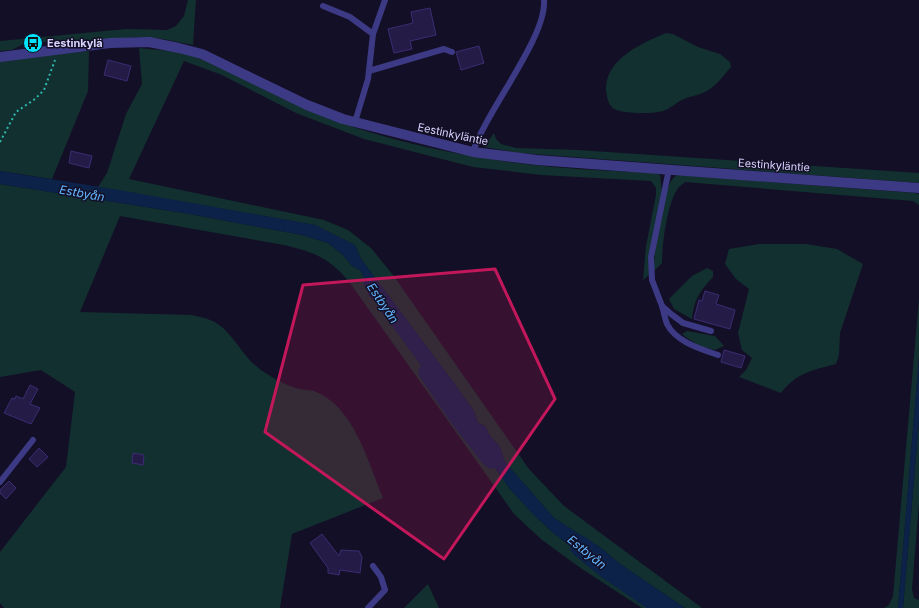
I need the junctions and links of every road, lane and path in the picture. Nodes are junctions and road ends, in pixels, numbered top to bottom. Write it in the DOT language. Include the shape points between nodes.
graph roads {
  1 [pos="385,0"];
  2 [pos="544,0"];
  3 [pos="323,6"];
  4 [pos="373,34"];
  5 [pos="59,50"];
  6 [pos="452,52"];
  7 [pos="0,57"];
  8 [pos="369,71"];
  9 [pos="355,122"];
  10 [pos="0,142"];
  11 [pos="473,152"];
  12 [pos="669,170"];
  13 [pos="919,188"];
  14 [pos="662,306"];
  15 [pos="712,331"];
  16 [pos="718,356"];
  17 [pos="33,440"];
  18 [pos="0,482"];
  19 [pos="373,566"];
  20 [pos="368,608"];
  1 -- 4 [label="lane"];
  2 -- 11 [label="lane" via="541,22 478,136"];
  3 -- 4 [label="lane" via="350,17"];
  4 -- 8 [label="lane"];
  5 -- 7 [label="street, Eestinkyläntie"];
  5 -- 9 [label="street, Eestinkyläntie" via="110,43 149,42 179,48 202,54 307,105"];
  5 -- 10 [label="path" via="44,90 16,112"];
  6 -- 8 [label="lane" via="444,49"];
  8 -- 9 [label="lane"];
  9 -- 11 [label="street, Eestinkyläntie"];
  11 -- 12 [label="street, Eestinkyläntie" via="537,160"];
  12 -- 13 [label="street, Eestinkyläntie"];
  12 -- 14 [label="lane" via="651,257 652,280"];
  14 -- 15 [label="lane" via="683,323"];
  14 -- 16 [label="lane" via="668,325 676,336"];
  17 -- 18 [label="lane"];
  19 -- 20 [label="lane" via="381,577 385,590"];
}
